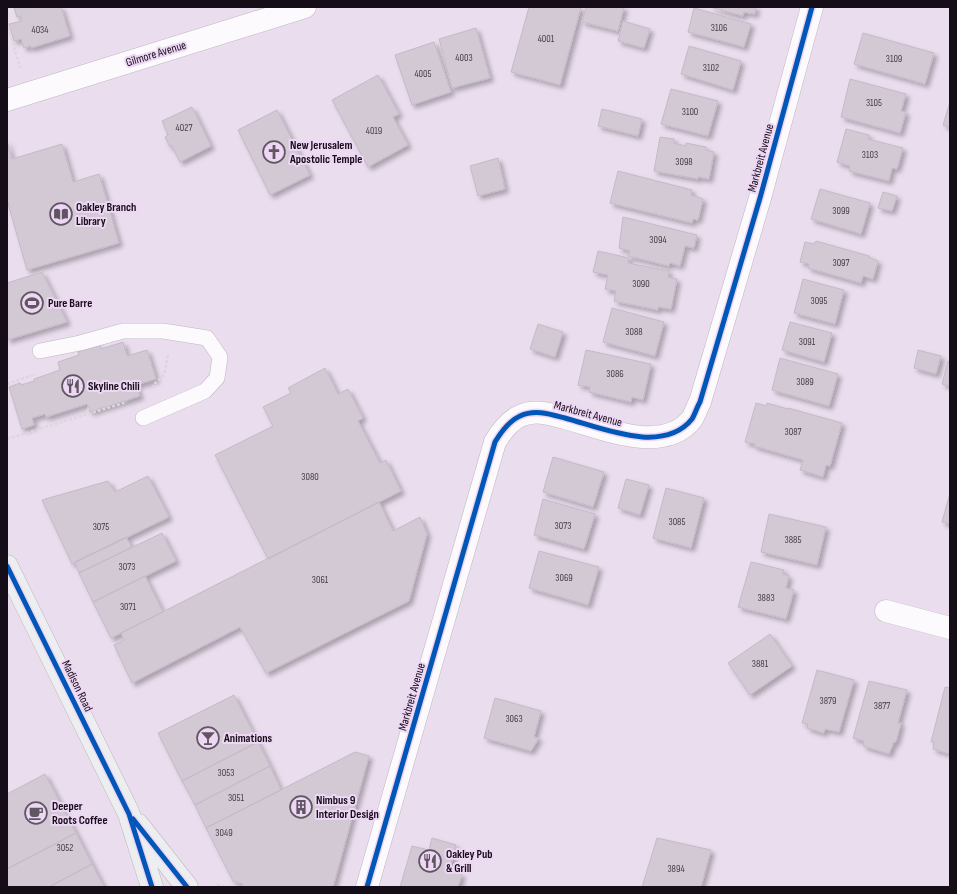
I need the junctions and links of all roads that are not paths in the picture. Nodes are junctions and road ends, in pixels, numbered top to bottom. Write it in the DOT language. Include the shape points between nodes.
graph roads {
  1 [pos="305,7"];
  2 [pos="812,7"];
  3 [pos="7,100"];
  4 [pos="40,351"];
  5 [pos="143,418"];
  6 [pos="7,566"];
  7 [pos="886,611"];
  8 [pos="950,628"];
  9 [pos="129,814"];
  10 [pos="152,887"];
  11 [pos="186,887"];
  12 [pos="367,887"];
  1 -- 3 [label="street, Gilmore Avenue"];
  2 -- 12 [label="street, Markbreit Avenue" via="760,198 700,402 692,418 678,431 661,437 643,438 542,412 520,416 503,429 495,442"];
  4 -- 5 [label="lane" via="123,331 174,333 207,338 220,357 217,378 205,391"];
  6 -- 9 [label="main road, Madison Road"];
  7 -- 8 [label="street"];
  9 -- 10 [label="main road, Madison Road"];
  9 -- 11 [label="main road, Madison Road"];
}
